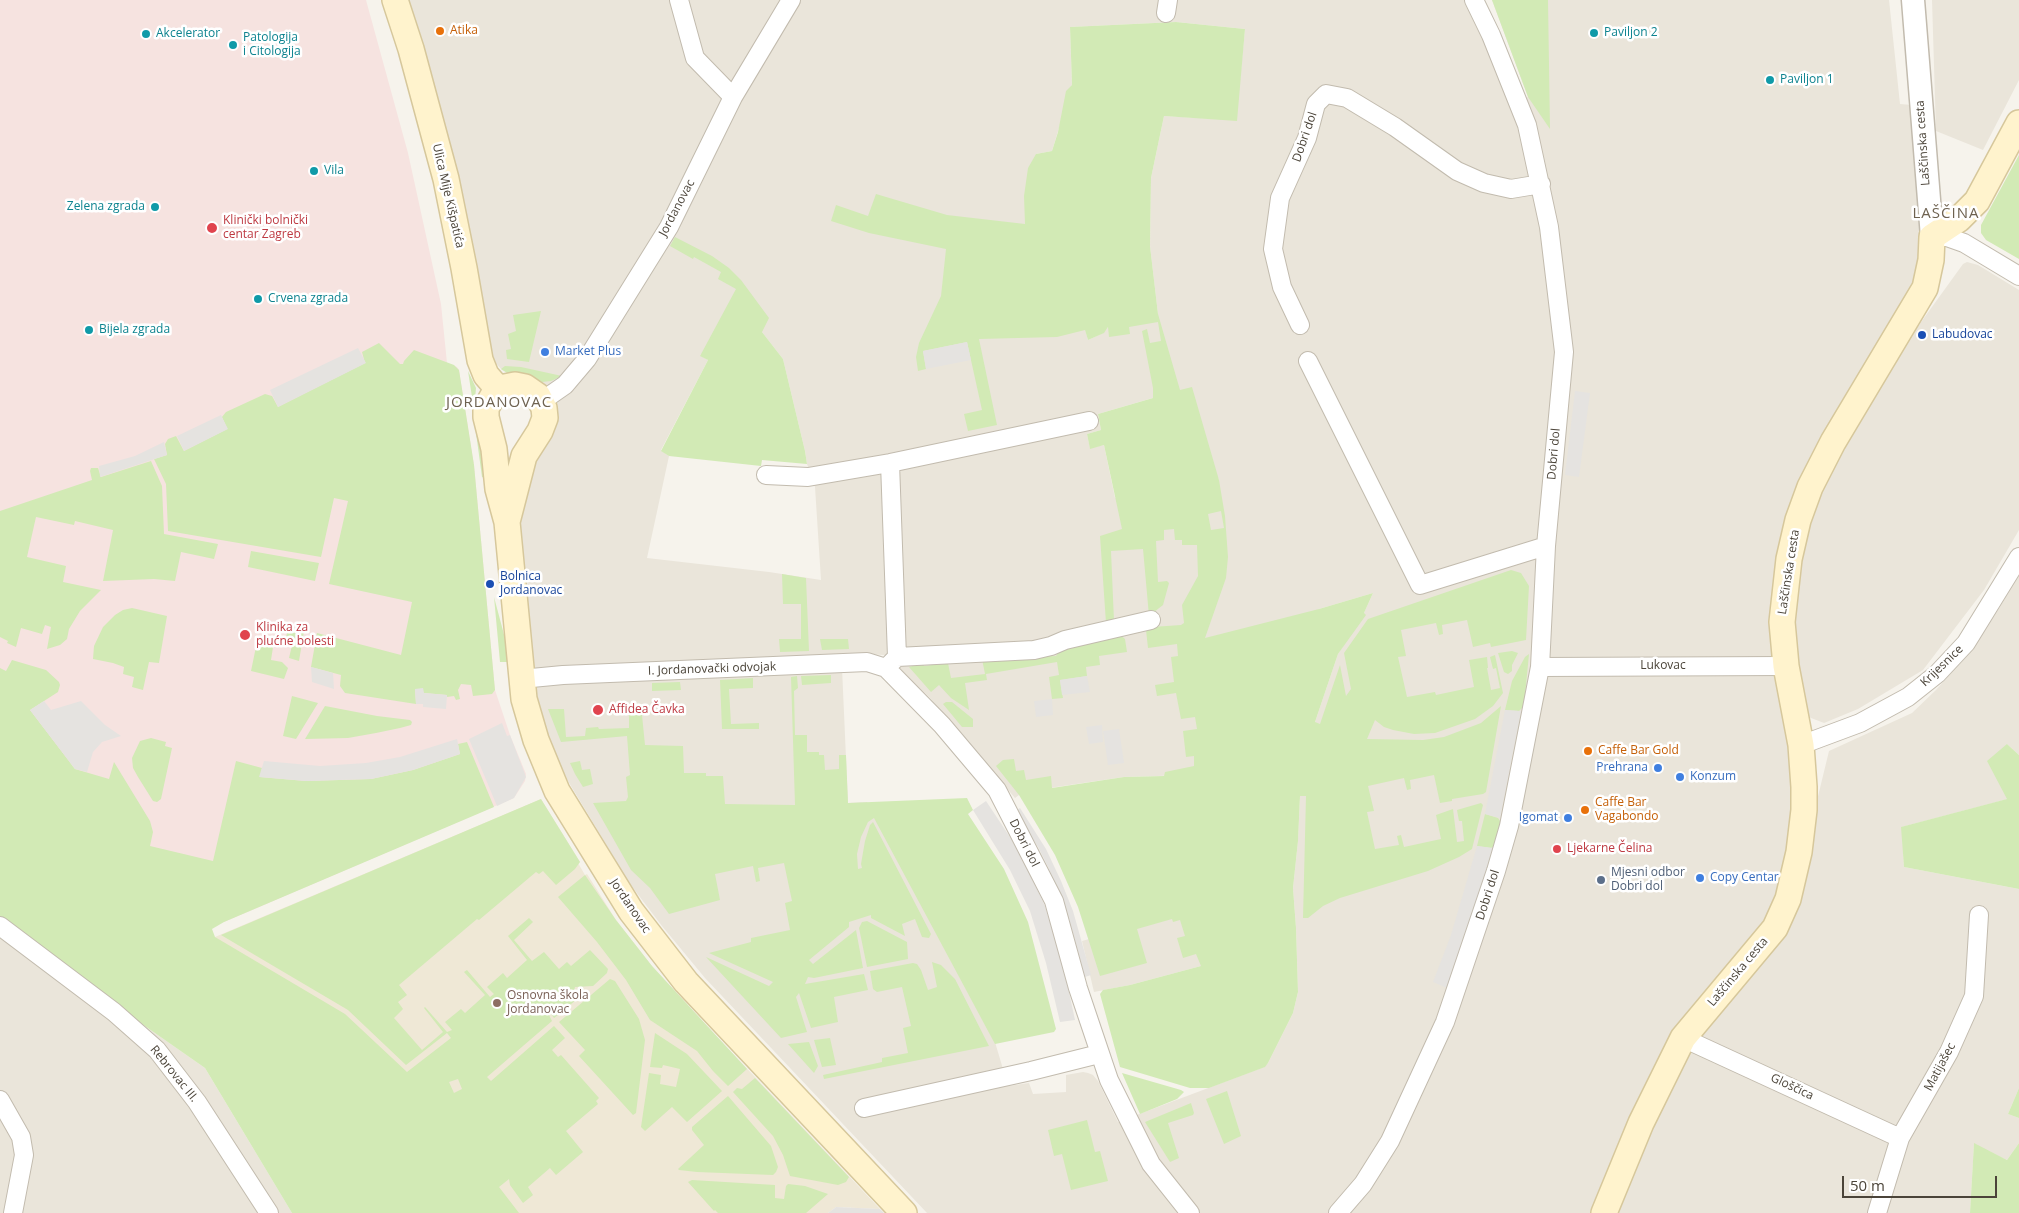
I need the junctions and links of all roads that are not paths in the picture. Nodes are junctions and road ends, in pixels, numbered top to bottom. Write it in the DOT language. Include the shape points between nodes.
graph roads {
  1 [pos="395,0"];
  2 [pos="679,0"];
  3 [pos="1474,0"];
  4 [pos="1913,0"];
  5 [pos="794,2"];
  6 [pos="733,97"];
  7 [pos="2019,123"];
  8 [pos="1541,184"];
  9 [pos="1932,237"];
  10 [pos="2019,276"];
  11 [pos="1300,325"];
  12 [pos="1308,361"];
  13 [pos="499,390"];
  14 [pos="542,401"];
  15 [pos="1089,421"];
  16 [pos="490,431"];
  17 [pos="537,436"];
  18 [pos="890,463"];
  19 [pos="766,475"];
  20 [pos="507,522"];
  21 [pos="1546,546"];
  22 [pos="2019,557"];
  23 [pos="1151,620"];
  24 [pos="892,663"];
  25 [pos="1786,666"];
  26 [pos="1540,667"];
  27 [pos="521,679"];
  28 [pos="1801,745"];
  29 [pos="1979,915"];
  30 [pos="0,926"];
  31 [pos="1683,1038"];
  32 [pos="1099,1054"];
  33 [pos="0,1100"];
  34 [pos="864,1108"];
  35 [pos="1900,1138"];
  36 [pos="14,1213"];
  37 [pos="269,1213"];
  38 [pos="904,1213"];
  39 [pos="1190,1213"];
  40 [pos="1338,1213"];
  41 [pos="1604,1213"];
  42 [pos="1877,1213"];
  1 -- 13 [label="main road, Ulica Mije Kišpatića" via="446,179 480,360 486,375"];
  2 -- 6 [label="street" via="695,58"];
  3 -- 8 [label="street, Dobri dol" via="1527,125"];
  4 -- 9 [label="street, Laščinska cesta"];
  5 -- 6 [label="street, Jordanovac"];
  6 -- 14 [label="street, Jordanovac" via="669,227 587,359 566,385"];
  7 -- 9 [label="main road" via="1977,201 1959,220"];
  8 -- 11 [label="street, Dobri dol" via="1511,189 1484,183 1456,171 1395,127 1347,98 1326,94 1316,104 1307,138 1280,198 1273,249 1282,287"];
  8 -- 21 [label="street, Dobri dol" via="1564,352"];
  9 -- 10 [label="street" via="1947,237 1964,243"];
  9 -- 25 [label="main road, Laščinska cesta" via="1925,288 1833,442 1810,487 1798,520 1784,596 1782,622"];
  12 -- 21 [label="street" via="1420,585"];
  13 -- 14 [label="main road" via="515,385 525,387"];
  13 -- 16 [label="main road" via="490,398 486,408"];
  14 -- 17 [label="main road" via="545,418"];
  15 -- 18 [label="street"];
  16 -- 17 [label="main road" via="510,444 520,444"];
  16 -- 20 [label="main road" via="498,489"];
  17 -- 20 [label="main road" via="524,456"];
  18 -- 19 [label="street" via="808,477"];
  18 -- 24 [label="street"];
  20 -- 27 [label="main road, Jordanovac"];
  21 -- 26 [label="street, Dobri dol"];
  22 -- 28 [label="street, Krijesnice" via="1966,643 1938,674 1908,697 1860,723"];
  23 -- 24 [label="street, I. Jordanovački odvojak" via="1034,650"];
  24 -- 27 [label="street, I. Jordanovački odvojak"];
  24 -- 32 [label="street, Dobri dol" via="997,790 1054,901"];
  25 -- 26 [label="street, Lukovac"];
  25 -- 28 [label="main road, Laščinska cesta"];
  26 -- 40 [label="street, Dobri dol" via="1496,871 1445,1022 1390,1141 1363,1184"];
  27 -- 38 [label="main road, Jordanovac" via="536,740 557,791 631,910 686,982"];
  28 -- 31 [label="main road, Laščinska cesta" via="1804,810 1799,852 1788,899 1775,928"];
  29 -- 35 [label="street, Matijašec" via="1974,996 1949,1052"];
  30 -- 37 [label="street, Rebrovac III." via="114,1012 157,1050 197,1102"];
  31 -- 35 [label="street, Gloščica"];
  31 -- 41 [label="main road, Laščinska cesta" via="1641,1123"];
  32 -- 34 [label="street"];
  32 -- 39 [label="street, Dobri dol" via="1151,1164"];
  33 -- 36 [label="street" via="21,1137 24,1156"];
  35 -- 42 [label="street, Matijašec"];
}
